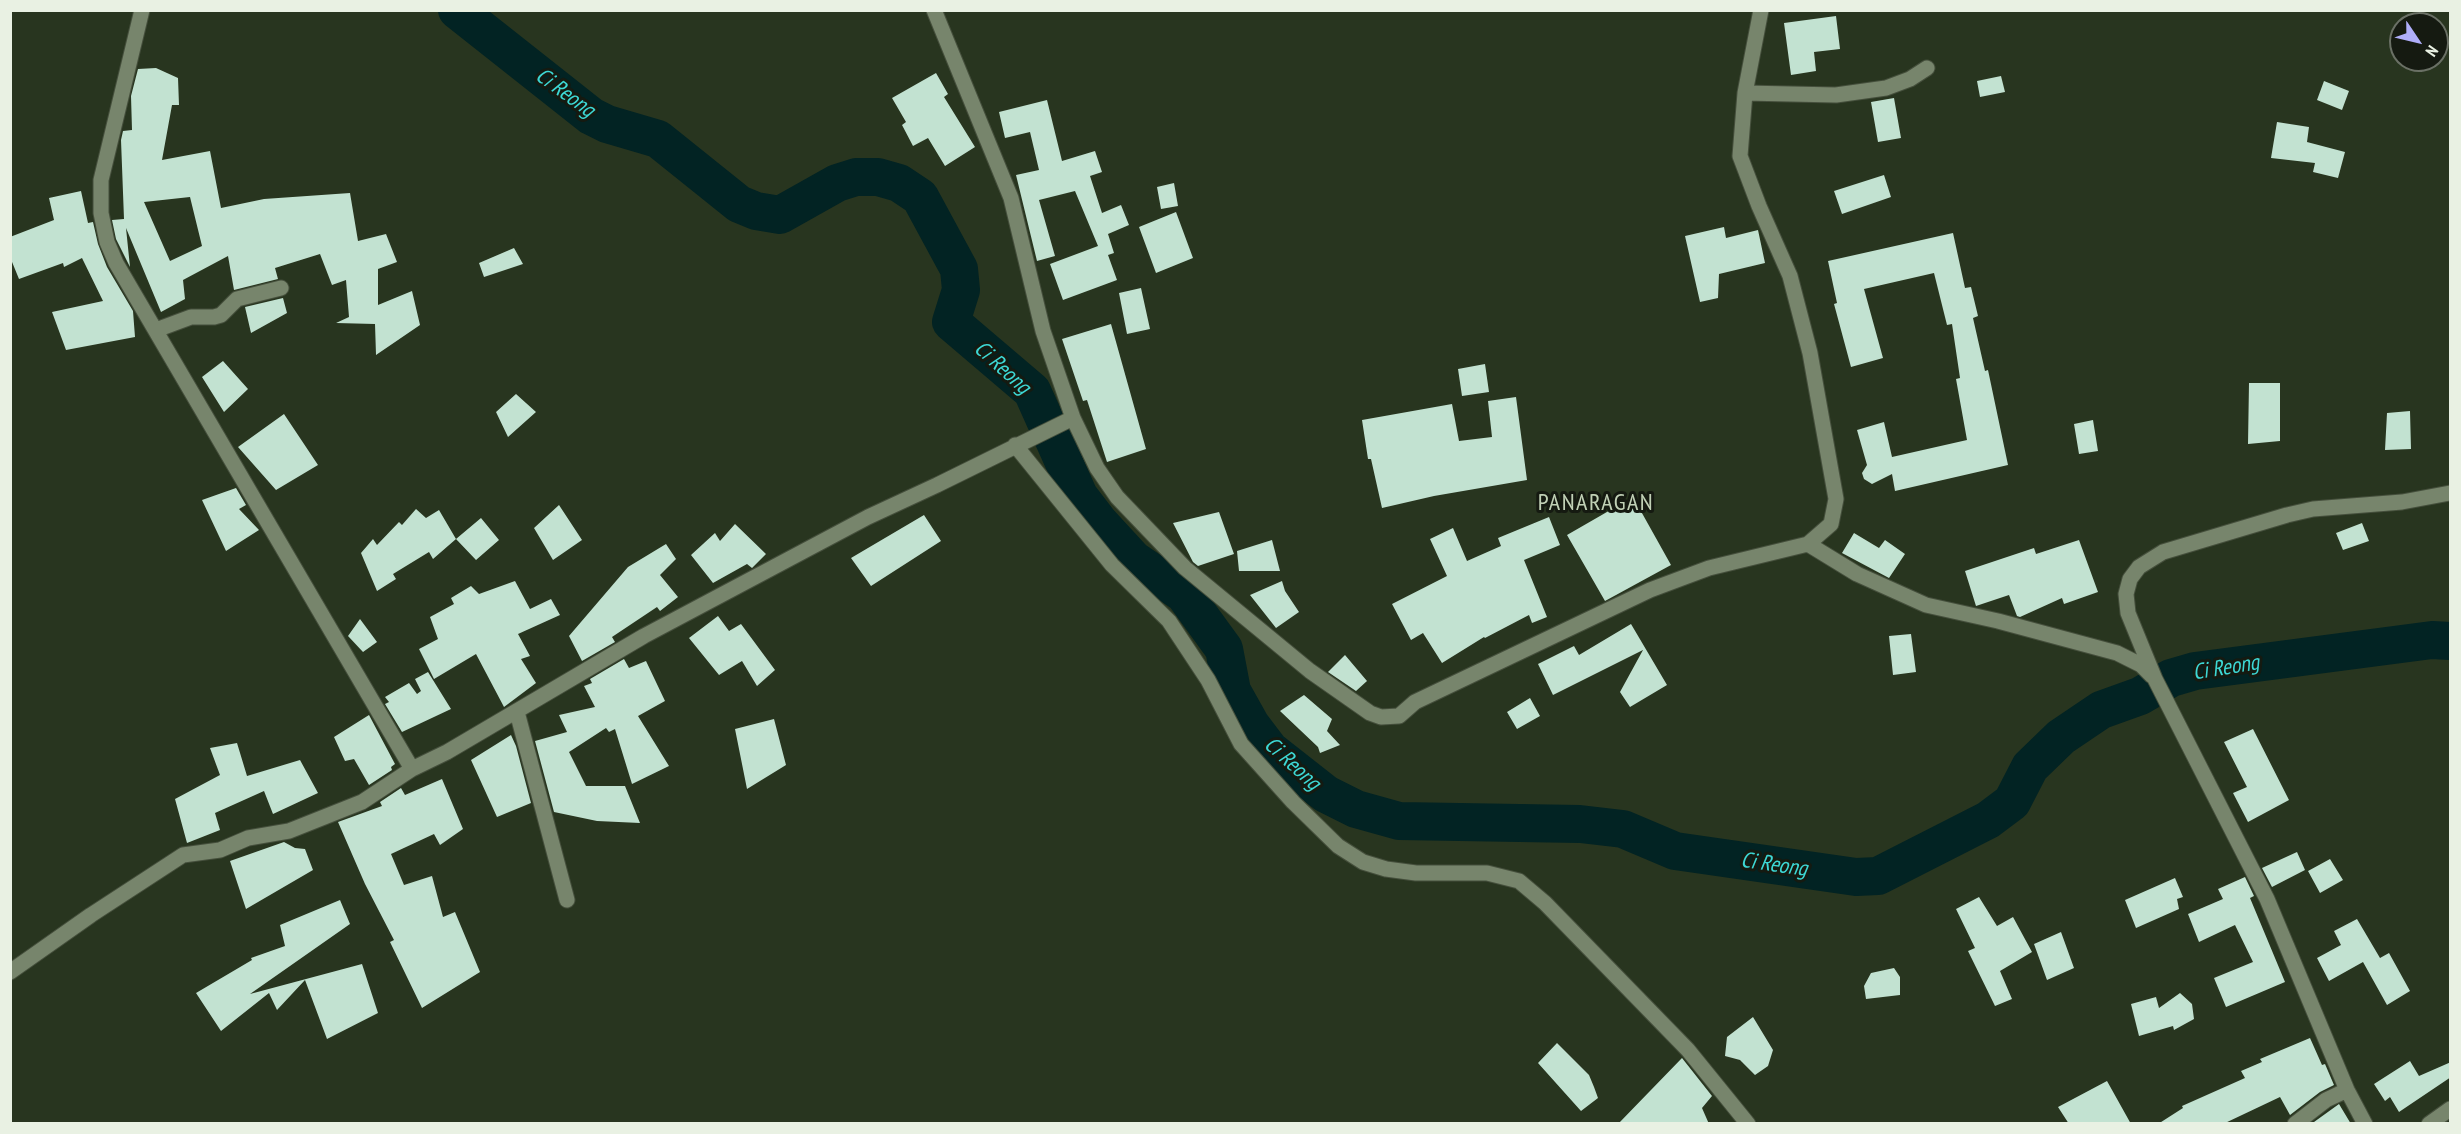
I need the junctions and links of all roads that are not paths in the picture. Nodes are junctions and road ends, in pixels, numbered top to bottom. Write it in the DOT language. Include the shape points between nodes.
graph roads {
  1 [pos="142,10"];
  2 [pos="934,10"];
  3 [pos="1761,10"];
  4 [pos="1927,68"];
  5 [pos="1745,93"];
  6 [pos="281,288"];
  7 [pos="156,330"];
  8 [pos="1072,417"];
  9 [pos="1020,443"];
  10 [pos="2451,493"];
  11 [pos="1808,544"];
  12 [pos="2155,679"];
  13 [pos="517,712"];
  14 [pos="412,770"];
  15 [pos="567,900"];
  16 [pos="10,972"];
  17 [pos="2347,1090"];
  18 [pos="2451,1109"];
  19 [pos="1748,1124"];
  20 [pos="2295,1124"];
  21 [pos="2365,1124"];
  22 [pos="2429,1124"];
  1 -- 7 [label="street" via="101,180 101,213 116,263"];
  2 -- 8 [label="street" via="1011,198 1043,331"];
  3 -- 5 [label="street"];
  4 -- 5 [label="street" via="1886,88 1836,95"];
  5 -- 11 [label="street" via="1740,156 1790,276 1810,353 1836,499 1831,524"];
  6 -- 7 [label="street" via="237,299 220,315 191,317"];
  7 -- 14 [label="street"];
  8 -- 9 [label="street"];
  8 -- 11 [label="street" via="1097,468 1118,497 1185,568 1310,671 1381,717 1399,716 1415,702 1650,590 1709,568"];
  9 -- 13 [label="street" via="717,597"];
  9 -- 19 [label="street" via="1112,565 1170,621 1208,680 1241,744 1338,846 1364,862 1386,869 1487,873 1519,881 1688,1050"];
  10 -- 12 [label="street" via="2287,515 2163,552 2139,567 2126,594 2128,614"];
  11 -- 12 [label="street" via="1857,574 1926,604 2117,653 2141,665"];
  12 -- 17 [label="street" via="2267,899"];
  13 -- 14 [label="street"];
  13 -- 15 [label="street"];
  14 -- 16 [label="street" via="362,802 314,822 248,838 220,850 183,855"];
  17 -- 20 [label="street" via="2326,1100"];
  17 -- 21 [label="street"];
  18 -- 22 [label="street"];
}
